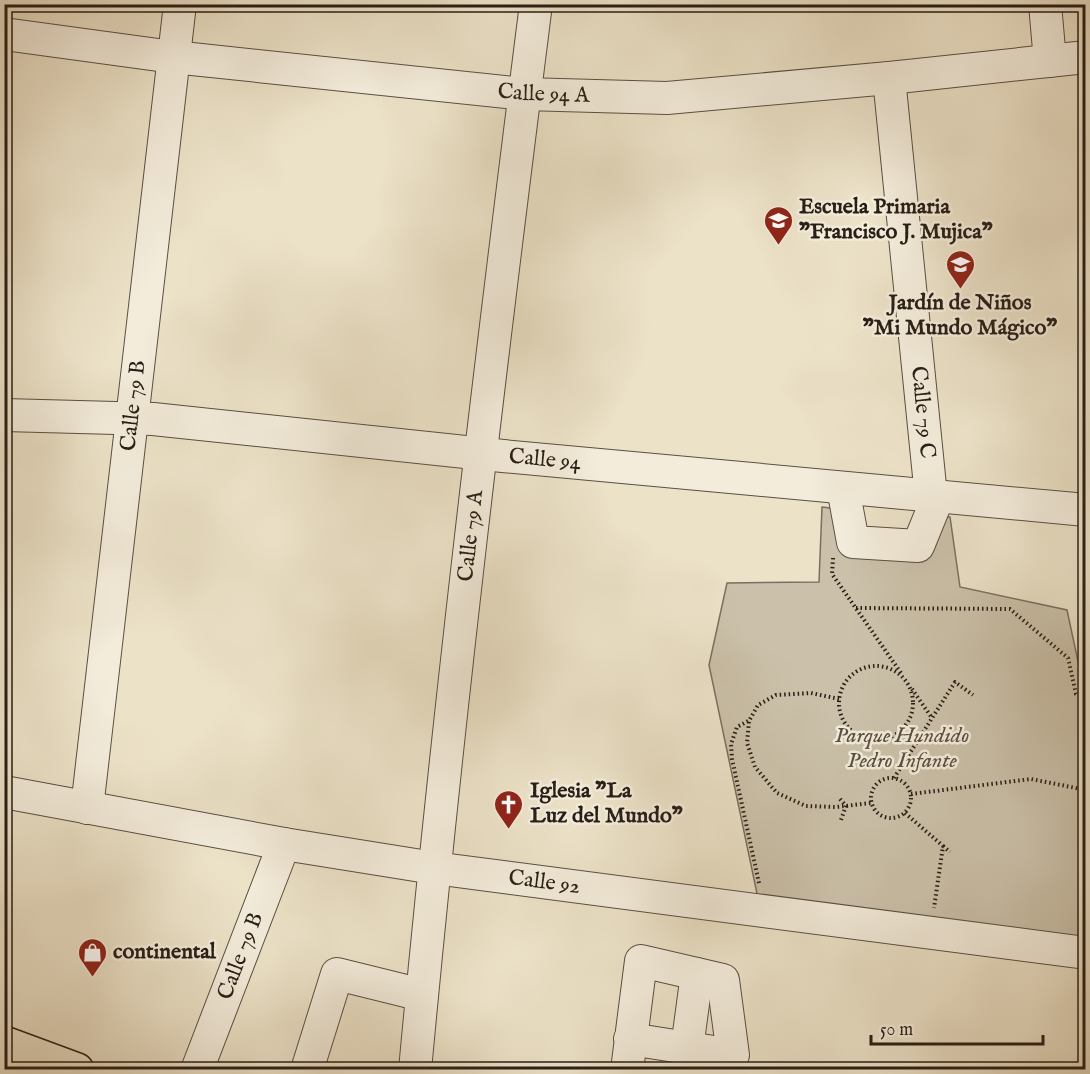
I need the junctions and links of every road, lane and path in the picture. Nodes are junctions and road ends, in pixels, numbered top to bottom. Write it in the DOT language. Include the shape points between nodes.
graph roads {
  1 [pos="180,4"];
  2 [pos="536,4"];
  3 [pos="1045,4"];
  4 [pos="4,34"];
  5 [pos="173,57"];
  6 [pos="1086,57"];
  7 [pos="1050,61"];
  8 [pos="890,78"];
  9 [pos="524,94"];
  10 [pos="4,415"];
  11 [pos="133,418"];
  12 [pos="480,454"];
  13 [pos="843,488"];
  14 [pos="934,496"];
  15 [pos="1086,510"];
  16 [pos="833,557"];
  17 [pos="856,608"];
  18 [pos="909,686"];
  19 [pos="974,694"];
  20 [pos="839,699"];
  21 [pos="1086,702"];
  22 [pos="932,718"];
  23 [pos="749,721"];
  24 [pos="894,778"];
  25 [pos="1086,790"];
  26 [pos="4,792"];
  27 [pos="911,794"];
  28 [pos="840,799"];
  29 [pos="871,803"];
  30 [pos="846,806"];
  31 [pos="87,808"];
  32 [pos="905,813"];
  33 [pos="841,820"];
  34 [pos="284,844"];
  35 [pos="943,846"];
  36 [pos="950,852"];
  37 [pos="434,868"];
  38 [pos="759,886"];
  39 [pos="934,909"];
  40 [pos="1086,953"];
  41 [pos="697,974"];
  42 [pos="422,995"];
  43 [pos="630,1039"];
  44 [pos="4,1043"];
  45 [pos="687,1048"];
  46 [pos="77,1070"];
  47 [pos="197,1070"];
  48 [pos="307,1070"];
  49 [pos="416,1070"];
  50 [pos="627,1070"];
  1 -- 5 [label="street, Calle 79 B"];
  2 -- 9 [label="street, Calle 79 A"];
  3 -- 7 [label="street"];
  4 -- 5 [label="street, Calle 94 A"];
  5 -- 9 [label="street, Calle 94 A"];
  5 -- 11 [label="street, Calle 79 B"];
  6 -- 7 [label="street, Calle 94 A"];
  7 -- 8 [label="street, Calle 94 A"];
  8 -- 9 [label="street, Calle 94 A" via="667,98"];
  8 -- 14 [label="street, Calle 79 C"];
  9 -- 12 [label="street, Calle 79 A"];
  10 -- 11 [label="street, Calle 94"];
  11 -- 12 [label="street, Calle 94"];
  11 -- 31 [label="street, Calle 79 B"];
  12 -- 13 [label="street, Calle 94"];
  12 -- 37 [label="street, Calle 79 A"];
  13 -- 14 [label="street, Calle 94"];
  13 -- 14 [label="street" via="853,542 918,546"];
  14 -- 15 [label="street, Calle 94"];
  16 -- 17 [label="path" via="832,574"];
  17 -- 18 [label="path"];
  17 -- 21 [label="path" via="1010,609 1068,658 1076,694"];
  18 -- 20 [label="path" via="892,669 869,666 848,678"];
  18 -- 20 [label="path" via="913,710 900,732 889,739 863,739 852,732 844,722"];
  18 -- 22 [label="path"];
  19 -- 22 [label="path" via="955,682"];
  20 -- 23 [label="path" via="811,693 776,695 758,705"];
  22 -- 24 [label="path"];
  23 -- 30 [label="path" via="747,743 755,767 777,793 806,806"];
  23 -- 38 [label="path" via="737,727 731,744"];
  24 -- 27 [label="path" via="904,783"];
  24 -- 29 [label="path" via="875,784"];
  25 -- 27 [label="path" via="1032,779"];
  26 -- 31 [label="street, Calle 92"];
  27 -- 32 [label="path"];
  28 -- 30 [label="path"];
  29 -- 30 [label="path"];
  29 -- 32 [label="path" via="885,818"];
  30 -- 33 [label="path"];
  31 -- 34 [label="street, Calle 92"];
  32 -- 35 [label="path"];
  34 -- 37 [label="street, Calle 92"];
  34 -- 47 [label="street, Calle 79 B"];
  35 -- 36 [label="path"];
  35 -- 39 [label="path"];
  37 -- 40 [label="street, Calle 92"];
  37 -- 42 [label="street, Calle 79 A"];
  41 -- 43 [label="street" via="641,961"];
  41 -- 45 [label="street"];
  41 -- 45 [label="street" via="723,980 733,1055"];
  42 -- 48 [label="street" via="337,974"];
  42 -- 49 [label="street, Calle 79 A"];
  43 -- 45 [label="street"];
  43 -- 50 [label="street"];
  44 -- 46 [label="main road"];
}
